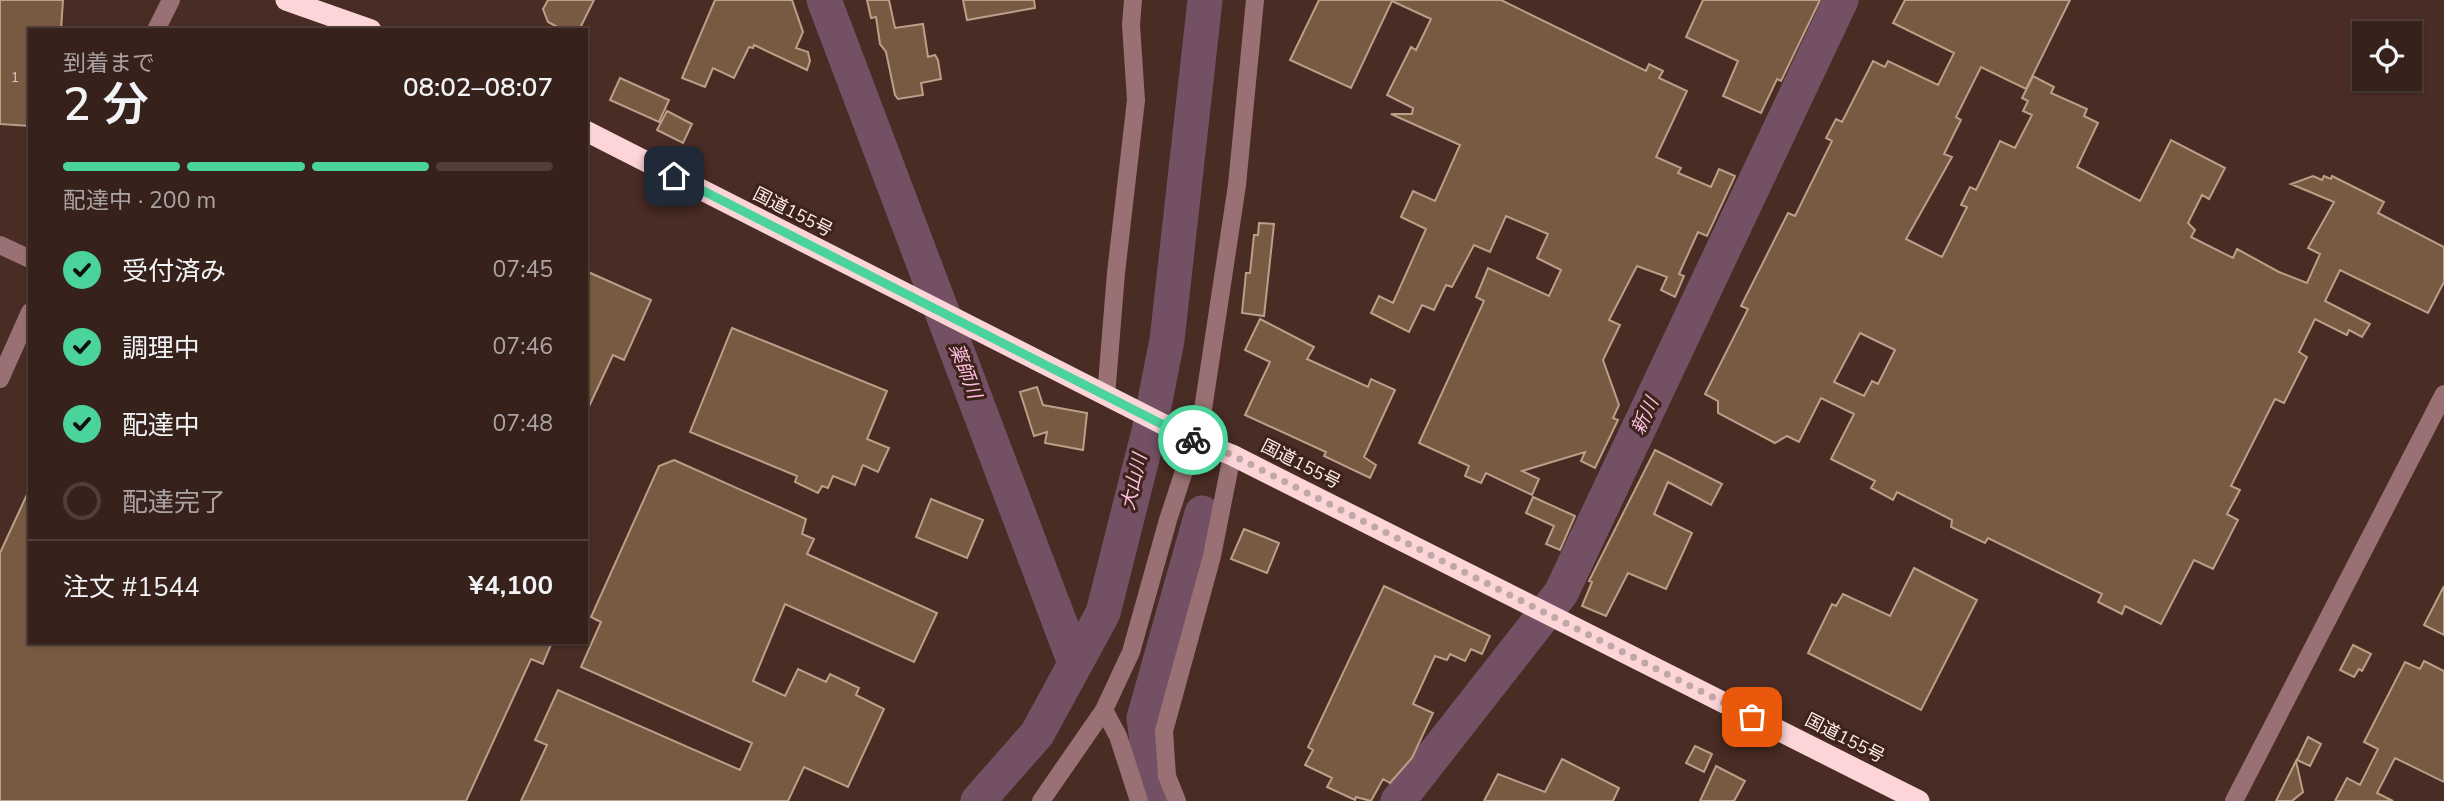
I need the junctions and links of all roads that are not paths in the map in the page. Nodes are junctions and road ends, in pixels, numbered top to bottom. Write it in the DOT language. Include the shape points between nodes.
graph roads {
  1 [pos="171,0"];
  2 [pos="288,0"];
  3 [pos="1133,0"];
  4 [pos="1255,0"];
  5 [pos="157,28"];
  6 [pos="366,28"];
  7 [pos="588,132"];
  8 [pos="0,245"];
  9 [pos="28,258"];
  10 [pos="28,316"];
  11 [pos="0,379"];
  12 [pos="1107,396"];
  13 [pos="2441,406"];
  14 [pos="1194,440"];
  15 [pos="1232,455"];
  16 [pos="1104,710"];
  17 [pos="1041,801"];
  18 [pos="1139,801"];
  19 [pos="1177,801"];
  20 [pos="1919,801"];
  21 [pos="2234,801"];
  1 -- 5 [label="street"];
  2 -- 6 [label="highway"];
  3 -- 12 [label="street" via="1136,100"];
  4 -- 14 [label="street" via="1237,185 1202,416"];
  7 -- 12 [label="highway, 国道155号"];
  8 -- 9 [label="street"];
  10 -- 11 [label="street"];
  12 -- 14 [label="highway, 国道155号"];
  13 -- 21 [label="street"];
  14 -- 15 [label="highway, 国道155号"];
  14 -- 16 [label="street" via="1131,652"];
  15 -- 19 [label="street" via="1212,555 1164,731 1167,776"];
  15 -- 20 [label="highway, 国道155号"];
  16 -- 17 [label="street"];
  16 -- 18 [label="street" via="1118,736"];
}
